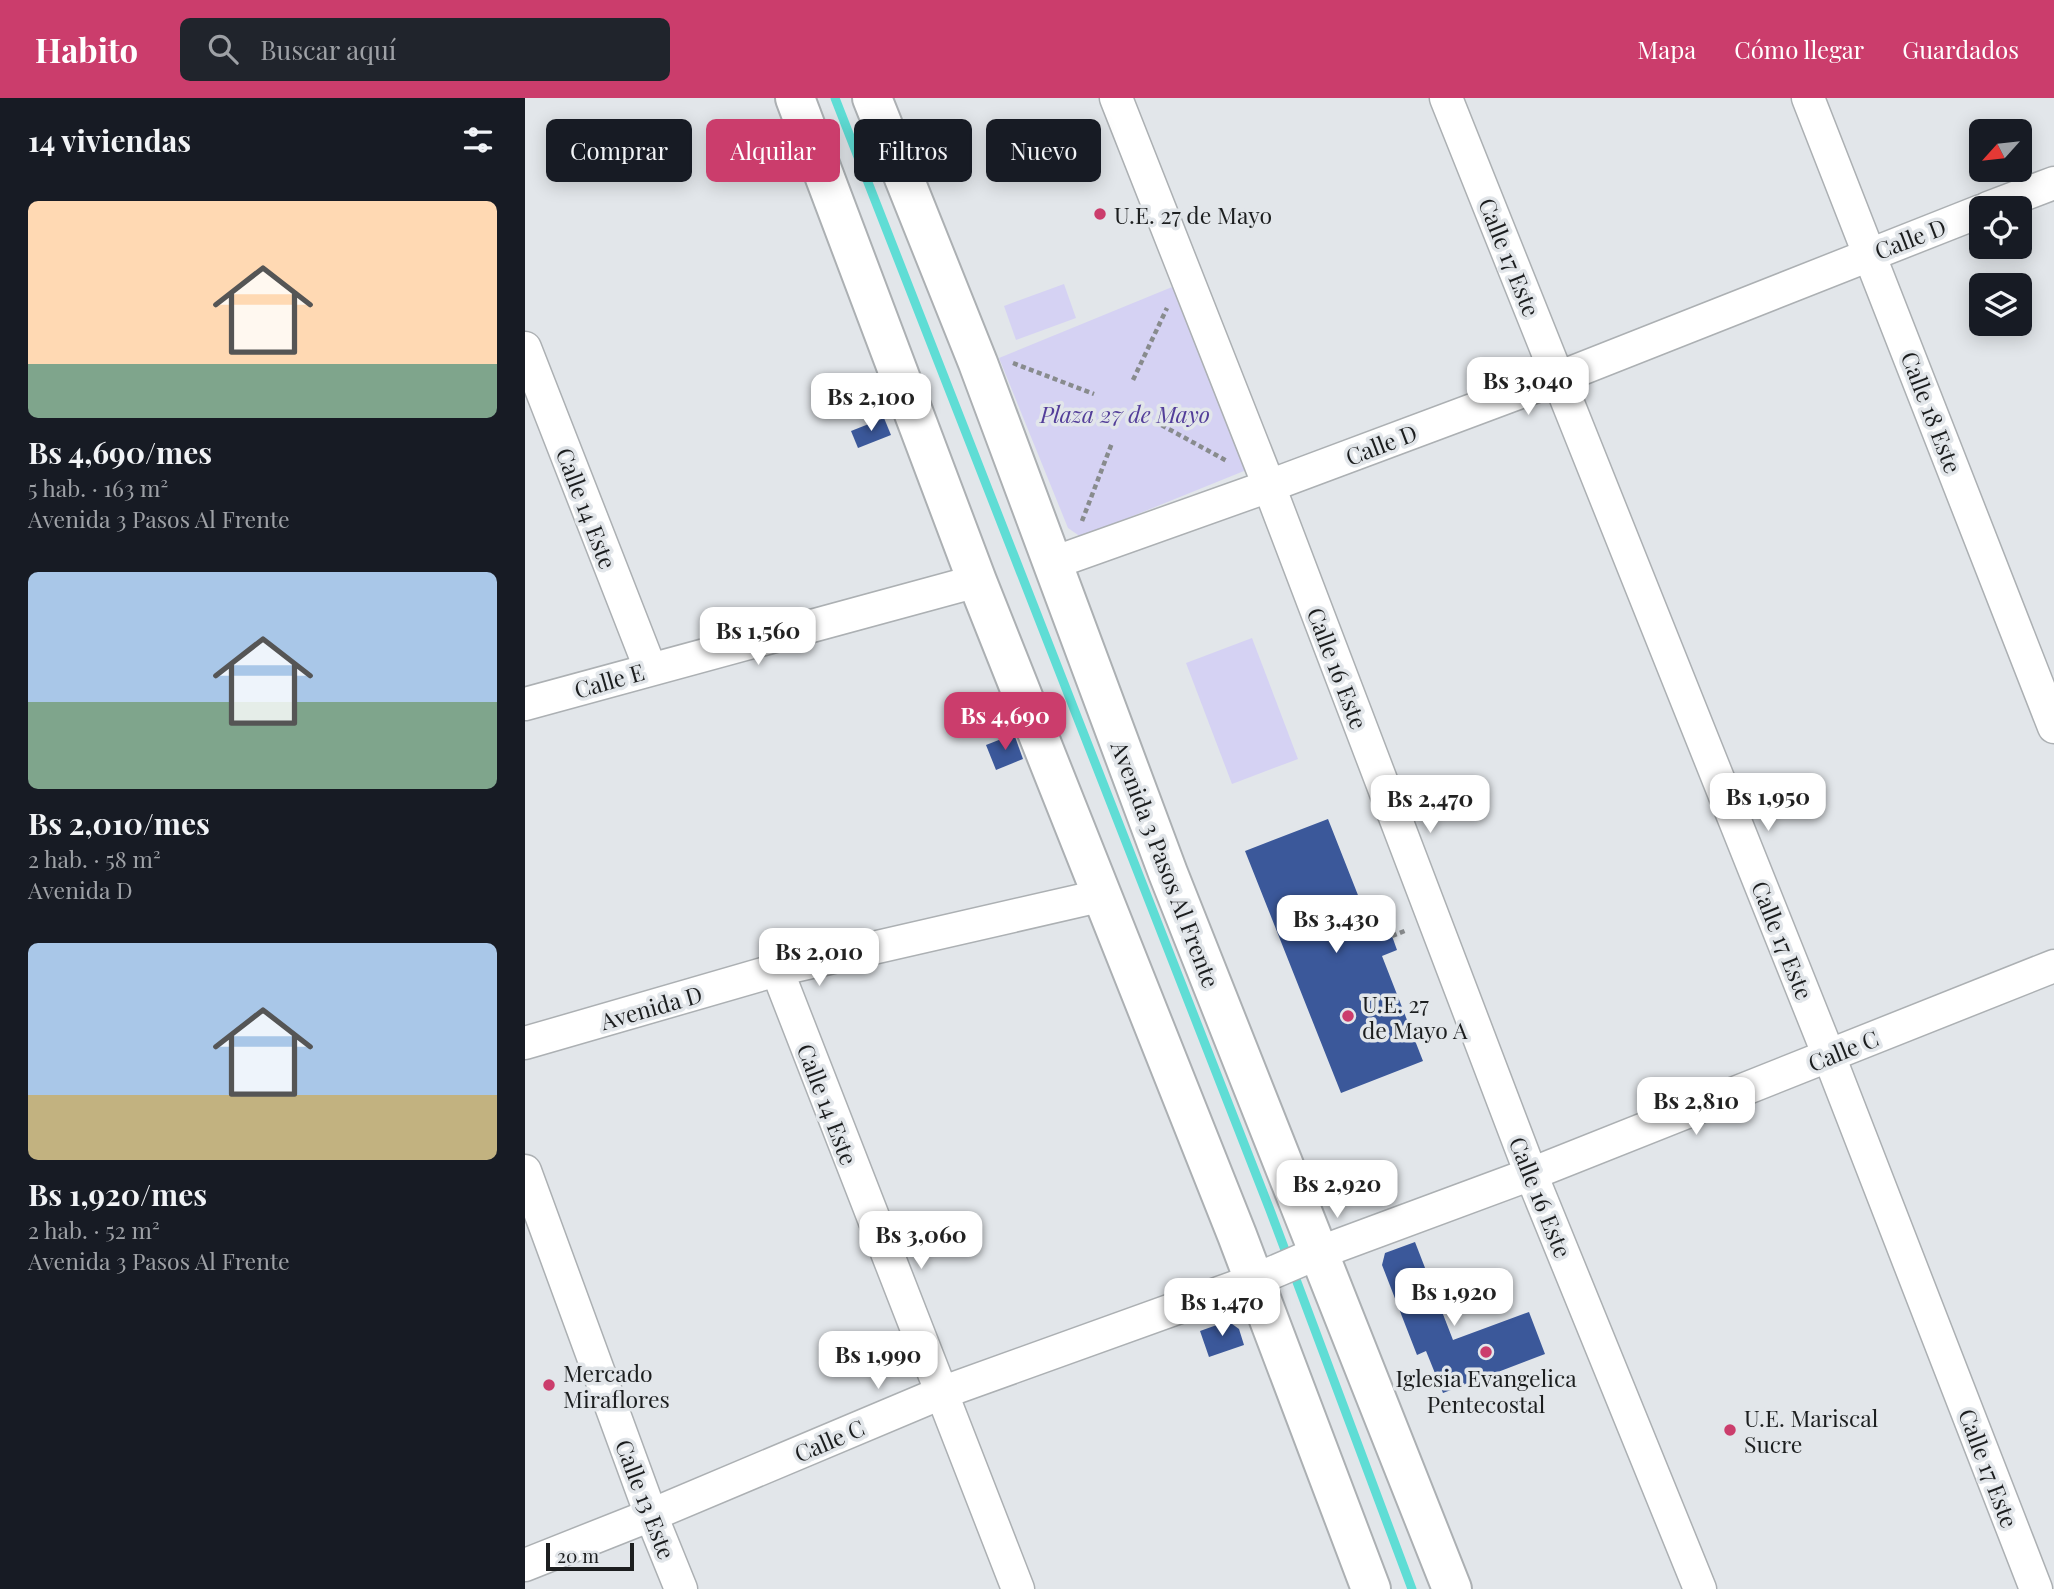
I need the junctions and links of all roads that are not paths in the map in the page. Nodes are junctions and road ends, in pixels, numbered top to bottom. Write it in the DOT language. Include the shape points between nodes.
graph roads {
  1 [pos="795,98"];
  2 [pos="873,98"];
  3 [pos="1116,98"];
  4 [pos="1446,98"];
  5 [pos="1808,98"];
  6 [pos="2054,183"];
  7 [pos="2020,196"];
  8 [pos="1969,216"];
  9 [pos="1870,253"];
  10 [pos="525,348"];
  11 [pos="1558,378"];
  12 [pos="1269,486"];
  13 [pos="1053,563"];
  14 [pos="977,581"];
  15 [pos="650,668"];
  16 [pos="525,704"];
  17 [pos="2054,727"];
  18 [pos="1104,895"];
  19 [pos="2054,966"];
  20 [pos="777,971"];
  21 [pos="525,1043"];
  22 [pos="1829,1056"];
  23 [pos="525,1171"];
  24 [pos="1531,1174"];
  25 [pos="1312,1256"];
  26 [pos="1264,1276"];
  27 [pos="941,1393"];
  28 [pos="651,1515"];
  29 [pos="525,1565"];
  30 [pos="681,1589"];
  31 [pos="1018,1589"];
  32 [pos="1371,1589"];
  33 [pos="1452,1589"];
  34 [pos="1700,1589"];
  35 [pos="2036,1589"];
  1 -- 14 [label="street"];
  2 -- 13 [label="street, Avenida 3 Pasos Al Frente"];
  3 -- 12 [label="street, Calle 16 Este"];
  4 -- 11 [label="street, Calle 17 Este"];
  5 -- 9 [label="street, Calle 18 Este"];
  6 -- 7 [label="street"];
  8 -- 9 [label="street, Calle D"];
  9 -- 11 [label="street, Calle D"];
  9 -- 17 [label="street, Calle 18 Este"];
  10 -- 15 [label="street, Calle 14 Este"];
  11 -- 12 [label="street, Calle D"];
  11 -- 22 [label="street, Calle 17 Este"];
  12 -- 13 [label="street, Calle D"];
  12 -- 24 [label="street, Calle 16 Este"];
  13 -- 25 [label="street, Avenida 3 Pasos Al Frente"];
  14 -- 15 [label="street, Calle E"];
  14 -- 18 [label="street"];
  15 -- 16 [label="street, Calle E"];
  18 -- 20 [label="street, Avenida D"];
  18 -- 26 [label="street"];
  19 -- 22 [label="street, Calle C"];
  20 -- 21 [label="street, Avenida D"];
  20 -- 27 [label="street, Calle 14 Este"];
  22 -- 24 [label="street, Calle C"];
  22 -- 35 [label="street, Calle 17 Este"];
  23 -- 28 [label="street, Calle 13 Este"];
  24 -- 25 [label="street, Calle C"];
  24 -- 34 [label="street, Calle 16 Este"];
  25 -- 26 [label="street, Calle C"];
  25 -- 33 [label="street, Avenida 3 Pasos Al Frente"];
  26 -- 27 [label="street, Calle C"];
  26 -- 32 [label="street"];
  27 -- 28 [label="street, Calle C"];
  27 -- 31 [label="street, Calle 14 Este"];
  28 -- 29 [label="street, Calle C"];
  28 -- 30 [label="street, Calle 13 Este"];
}
